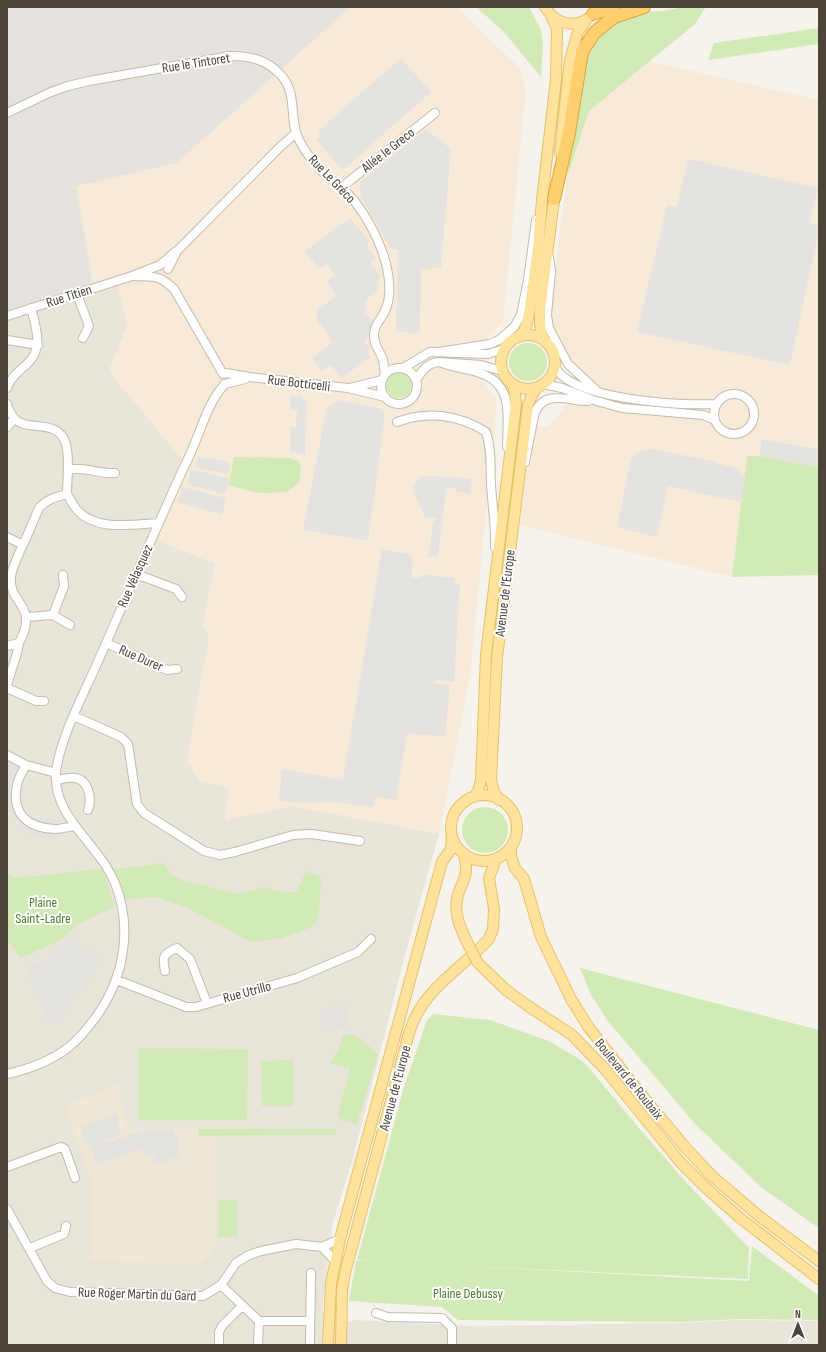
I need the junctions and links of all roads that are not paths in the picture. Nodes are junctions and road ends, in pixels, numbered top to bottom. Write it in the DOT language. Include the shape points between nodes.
graph roads {
  1 [pos="612,7"];
  2 [pos="644,7"];
  3 [pos="548,11"];
  4 [pos="592,14"];
  5 [pos="7,113"];
  6 [pos="435,113"];
  7 [pos="296,133"];
  8 [pos="342,187"];
  9 [pos="554,199"];
  10 [pos="542,200"];
  11 [pos="177,251"];
  12 [pos="548,252"];
  13 [pos="158,265"];
  14 [pos="168,271"];
  15 [pos="132,276"];
  16 [pos="159,278"];
  17 [pos="174,289"];
  18 [pos="77,294"];
  19 [pos="31,308"];
  20 [pos="7,316"];
  21 [pos="519,337"];
  22 [pos="83,338"];
  23 [pos="7,340"];
  24 [pos="545,342"];
  25 [pos="38,345"];
  26 [pos="504,349"];
  27 [pos="439,352"];
  28 [pos="383,359"];
  29 [pos="439,362"];
  30 [pos="554,364"];
  31 [pos="400,368"];
  32 [pos="502,371"];
  33 [pos="226,374"];
  34 [pos="250,377"];
  35 [pos="384,377"];
  36 [pos="416,380"];
  37 [pos="228,383"];
  38 [pos="513,385"];
  39 [pos="540,386"];
  40 [pos="7,388"];
  41 [pos="348,388"];
  42 [pos="598,392"];
  43 [pos="385,397"];
  44 [pos="593,400"];
  45 [pos="7,404"];
  46 [pos="716,404"];
  47 [pos="14,419"];
  48 [pos="714,420"];
  49 [pos="397,422"];
  50 [pos="7,427"];
  51 [pos="68,470"];
  52 [pos="115,473"];
  53 [pos="508,475"];
  54 [pos="67,494"];
  55 [pos="516,503"];
  56 [pos="159,522"];
  57 [pos="7,537"];
  58 [pos="23,545"];
  59 [pos="136,574"];
  60 [pos="63,575"];
  61 [pos="496,575"];
  62 [pos="182,597"];
  63 [pos="53,615"];
  64 [pos="26,616"];
  65 [pos="70,625"];
  66 [pos="19,643"];
  67 [pos="106,643"];
  68 [pos="7,646"];
  69 [pos="177,669"];
  70 [pos="7,685"];
  71 [pos="7,688"];
  72 [pos="44,702"];
  73 [pos="74,716"];
  74 [pos="7,755"];
  75 [pos="26,765"];
  76 [pos="56,776"];
  77 [pos="474,797"];
  78 [pos="499,800"];
  79 [pos="88,810"];
  80 [pos="74,826"];
  81 [pos="452,836"];
  82 [pos="360,841"];
  83 [pos="511,847"];
  84 [pos="464,854"];
  85 [pos="496,859"];
  86 [pos="371,939"];
  87 [pos="165,971"];
  88 [pos="117,980"];
  89 [pos="207,1003"];
  90 [pos="7,1074"];
  91 [pos="7,1167"];
  92 [pos="75,1178"];
  93 [pos="7,1209"];
  94 [pos="66,1226"];
  95 [pos="340,1239"];
  96 [pos="322,1247"];
  97 [pos="30,1248"];
  98 [pos="335,1261"];
  99 [pos="819,1261"];
  100 [pos="311,1273"];
  101 [pos="819,1279"];
  102 [pos="221,1285"];
  103 [pos="242,1306"];
  104 [pos="376,1313"];
  105 [pos="259,1321"];
  106 [pos="310,1321"];
  107 [pos="218,1345"];
  108 [pos="258,1345"];
  109 [pos="310,1345"];
  110 [pos="328,1345"];
  111 [pos="341,1345"];
  112 [pos="452,1345"];
  1 -- 4 [label="highway"];
  2 -- 9 [label="highway" via="614,17 594,33 582,52 569,133"];
  3 -- 4 [label="main road" via="558,21 567,24 576,24"];
  3 -- 10 [label="main road" via="557,29 556,79"];
  4 -- 9 [label="main road" via="578,32 570,60"];
  5 -- 7 [label="street, Rue le Tintoret" via="68,86 230,56 245,56 269,64 286,83 293,104"];
  6 -- 8 [label="street, Allée le Greco"];
  7 -- 8 [label="street, Rue Le Gréco" via="317,166"];
  7 -- 11 [label="street"];
  8 -- 28 [label="street, Rue Le Gréco" via="352,198 377,238 387,269 389,282 386,307 374,329 376,346"];
  9 -- 12 [label="main road"];
  10 -- 21 [label="main road" via="530,308 524,331"];
  10 -- 27 [label="street" via="536,218 521,316 514,327 490,344"];
  11 -- 13 [label="street, Rue Titien"];
  11 -- 14 [label="street"];
  12 -- 24 [label="main road" via="539,326"];
  12 -- 42 [label="street" via="551,271 547,315 549,328 568,364"];
  13 -- 14 [label="street" via="164,265"];
  13 -- 15 [label="street, Rue Titien"];
  13 -- 16 [label="street" via="154,272"];
  14 -- 16 [label="street" via="164,278"];
  14 -- 17 [label="street"];
  15 -- 16 [label="street, Rue Titien"];
  15 -- 18 [label="street, Rue Titien"];
  16 -- 17 [label="street"];
  17 -- 33 [label="street"];
  18 -- 19 [label="street, Rue Titien"];
  18 -- 22 [label="street" via="89,326"];
  19 -- 20 [label="street, Rue Titien"];
  19 -- 25 [label="street"];
  21 -- 24 [label="main road" via="535,337"];
  21 -- 26 [label="main road"];
  23 -- 25 [label="street"];
  24 -- 30 [label="main road" via="553,354"];
  25 -- 40 [label="street" via="31,360 13,376"];
  26 -- 27 [label="street" via="488,354"];
  26 -- 32 [label="main road"];
  27 -- 31 [label="street" via="427,353"];
  28 -- 31 [label="street"];
  28 -- 35 [label="street, Rue Le Gréco"];
  29 -- 32 [label="street" via="481,364"];
  29 -- 36 [label="street" via="428,366"];
  29 -- 53 [label="street" via="485,375 503,390 507,398 508,412"];
  30 -- 39 [label="main road" via="551,375"];
  30 -- 42 [label="street" via="564,378"];
  31 -- 35 [label="street" via="388,371"];
  31 -- 36 [label="street" via="411,372"];
  32 -- 38 [label="main road"];
  33 -- 34 [label="street, Rue Botticelli"];
  33 -- 37 [label="street" via="221,376 221,379"];
  34 -- 37 [label="street, Rue Botticelli"];
  34 -- 41 [label="street, Rue Botticelli"];
  35 -- 41 [label="street, Rue Botticelli"];
  35 -- 43 [label="street" via="382,389"];
  36 -- 43 [label="street" via="417,389 408,401 399,404"];
  37 -- 56 [label="street, Rue Vélasquez" via="213,400 202,422 195,444"];
  38 -- 39 [label="main road" via="525,389"];
  38 -- 53 [label="main road, Avenue de l'Europe" via="516,404"];
  39 -- 44 [label="street" via="562,388"];
  39 -- 55 [label="main road, Avenue de l'Europe" via="528,405"];
  41 -- 43 [label="street, Rue Botticelli"];
  42 -- 46 [label="street" via="649,401"];
  44 -- 48 [label="street" via="622,408 703,415"];
  44 -- 55 [label="street" via="550,398 536,410"];
  45 -- 47 [label="street"];
  46 -- 48 [label="street"];
  46 -- 48 [label="street" via="729,394 740,395 750,402 754,418 752,424 744,431 734,434 720,429"];
  47 -- 50 [label="street"];
  47 -- 51 [label="street" via="54,429 61,435 68,453"];
  49 -- 61 [label="street, Avenue de l'Europe" via="417,416 434,415 462,419 486,432 490,446"];
  51 -- 52 [label="street" via="76,468 104,474"];
  51 -- 54 [label="street"];
  53 -- 61 [label="main road, Avenue de l'Europe"];
  54 -- 56 [label="street" via="78,510 95,522 122,525"];
  54 -- 58 [label="street" via="53,498 39,508"];
  55 -- 78 [label="main road, Avenue de l'Europe" via="497,658 491,780"];
  56 -- 59 [label="street, Rue Vélasquez"];
  57 -- 58 [label="street"];
  58 -- 64 [label="street" via="12,570 11,583"];
  59 -- 62 [label="street" via="176,589"];
  59 -- 67 [label="street, Rue Vélasquez"];
  60 -- 63 [label="street" via="64,586"];
  61 -- 77 [label="main road, Avenue de l'Europe" via="486,655 481,780"];
  63 -- 64 [label="street"];
  63 -- 65 [label="street"];
  64 -- 66 [label="street" via="23,636"];
  66 -- 68 [label="street"];
  66 -- 70 [label="street"];
  67 -- 69 [label="street, Rue Durer" via="167,670"];
  67 -- 73 [label="street, Rue Vélasquez"];
  71 -- 72 [label="street"];
  73 -- 76 [label="street, Rue Vélasquez" via="60,751"];
  73 -- 82 [label="street" via="121,737 128,744 137,804 144,813 204,851 220,855 293,835 311,834"];
  74 -- 75 [label="street"];
  75 -- 76 [label="street"];
  75 -- 80 [label="street" via="17,783 15,794 20,813 28,822 41,827 57,829"];
  76 -- 79 [label="street" via="76,778 86,785 90,797"];
  76 -- 80 [label="street" via="62,805"];
  77 -- 78 [label="main road" via="486,796"];
  77 -- 81 [label="main road" via="462,804 454,815 451,823"];
  78 -- 83 [label="main road" via="508,807 514,817 516,829"];
  80 -- 88 [label="street" via="103,861 115,884 123,914 124,939"];
  81 -- 84 [label="main road" via="454,843"];
  81 -- 95 [label="main road, Avenue de l'Europe" via="451,849 442,862"];
  83 -- 85 [label="main road"];
  83 -- 99 [label="main road, Boulevard de Roubaix" via="515,868 524,879 541,937 589,1028 685,1147 712,1176 759,1216"];
  84 -- 85 [label="main road" via="476,860"];
  84 -- 101 [label="main road, Boulevard de Roubaix, bridge" via="465,878 456,910 462,931 478,963 506,990 572,1035 604,1068 681,1163 706,1188 740,1218"];
  85 -- 111 [label="main road, Avenue de l'Europe" via="489,878 494,909 493,929 489,939 427,1000 416,1015 409,1034 344,1273"];
  86 -- 89 [label="street, Rue Utrillo" via="358,952 297,978"];
  87 -- 89 [label="street" via="163,959 167,953 177,948 190,959"];
  88 -- 89 [label="street, Rue Utrillo" via="186,1007"];
  88 -- 90 [label="street" via="105,1004 70,1046 38,1065"];
  91 -- 92 [label="street" via="61,1146 65,1149"];
  93 -- 97 [label="street, Rue Roger Martin du Gard"];
  94 -- 97 [label="street" via="64,1234"];
  95 -- 96 [label="street"];
  95 -- 98 [label="main road, Avenue de l'Europe"];
  96 -- 98 [label="street"];
  96 -- 102 [label="street, Rue Roger Martin du Gard" via="296,1244 249,1255 236,1263"];
  97 -- 102 [label="street, Rue Roger Martin du Gard" via="47,1281 63,1291 197,1297"];
  98 -- 110 [label="main road, Avenue de l'Europe" via="330,1284"];
  100 -- 106 [label="street"];
  102 -- 103 [label="street"];
  103 -- 105 [label="street"];
  103 -- 107 [label="street" via="218,1332"];
  104 -- 112 [label="street" via="388,1317 442,1318 452,1328"];
  105 -- 106 [label="street"];
  105 -- 108 [label="street"];
  106 -- 109 [label="street"];
}
